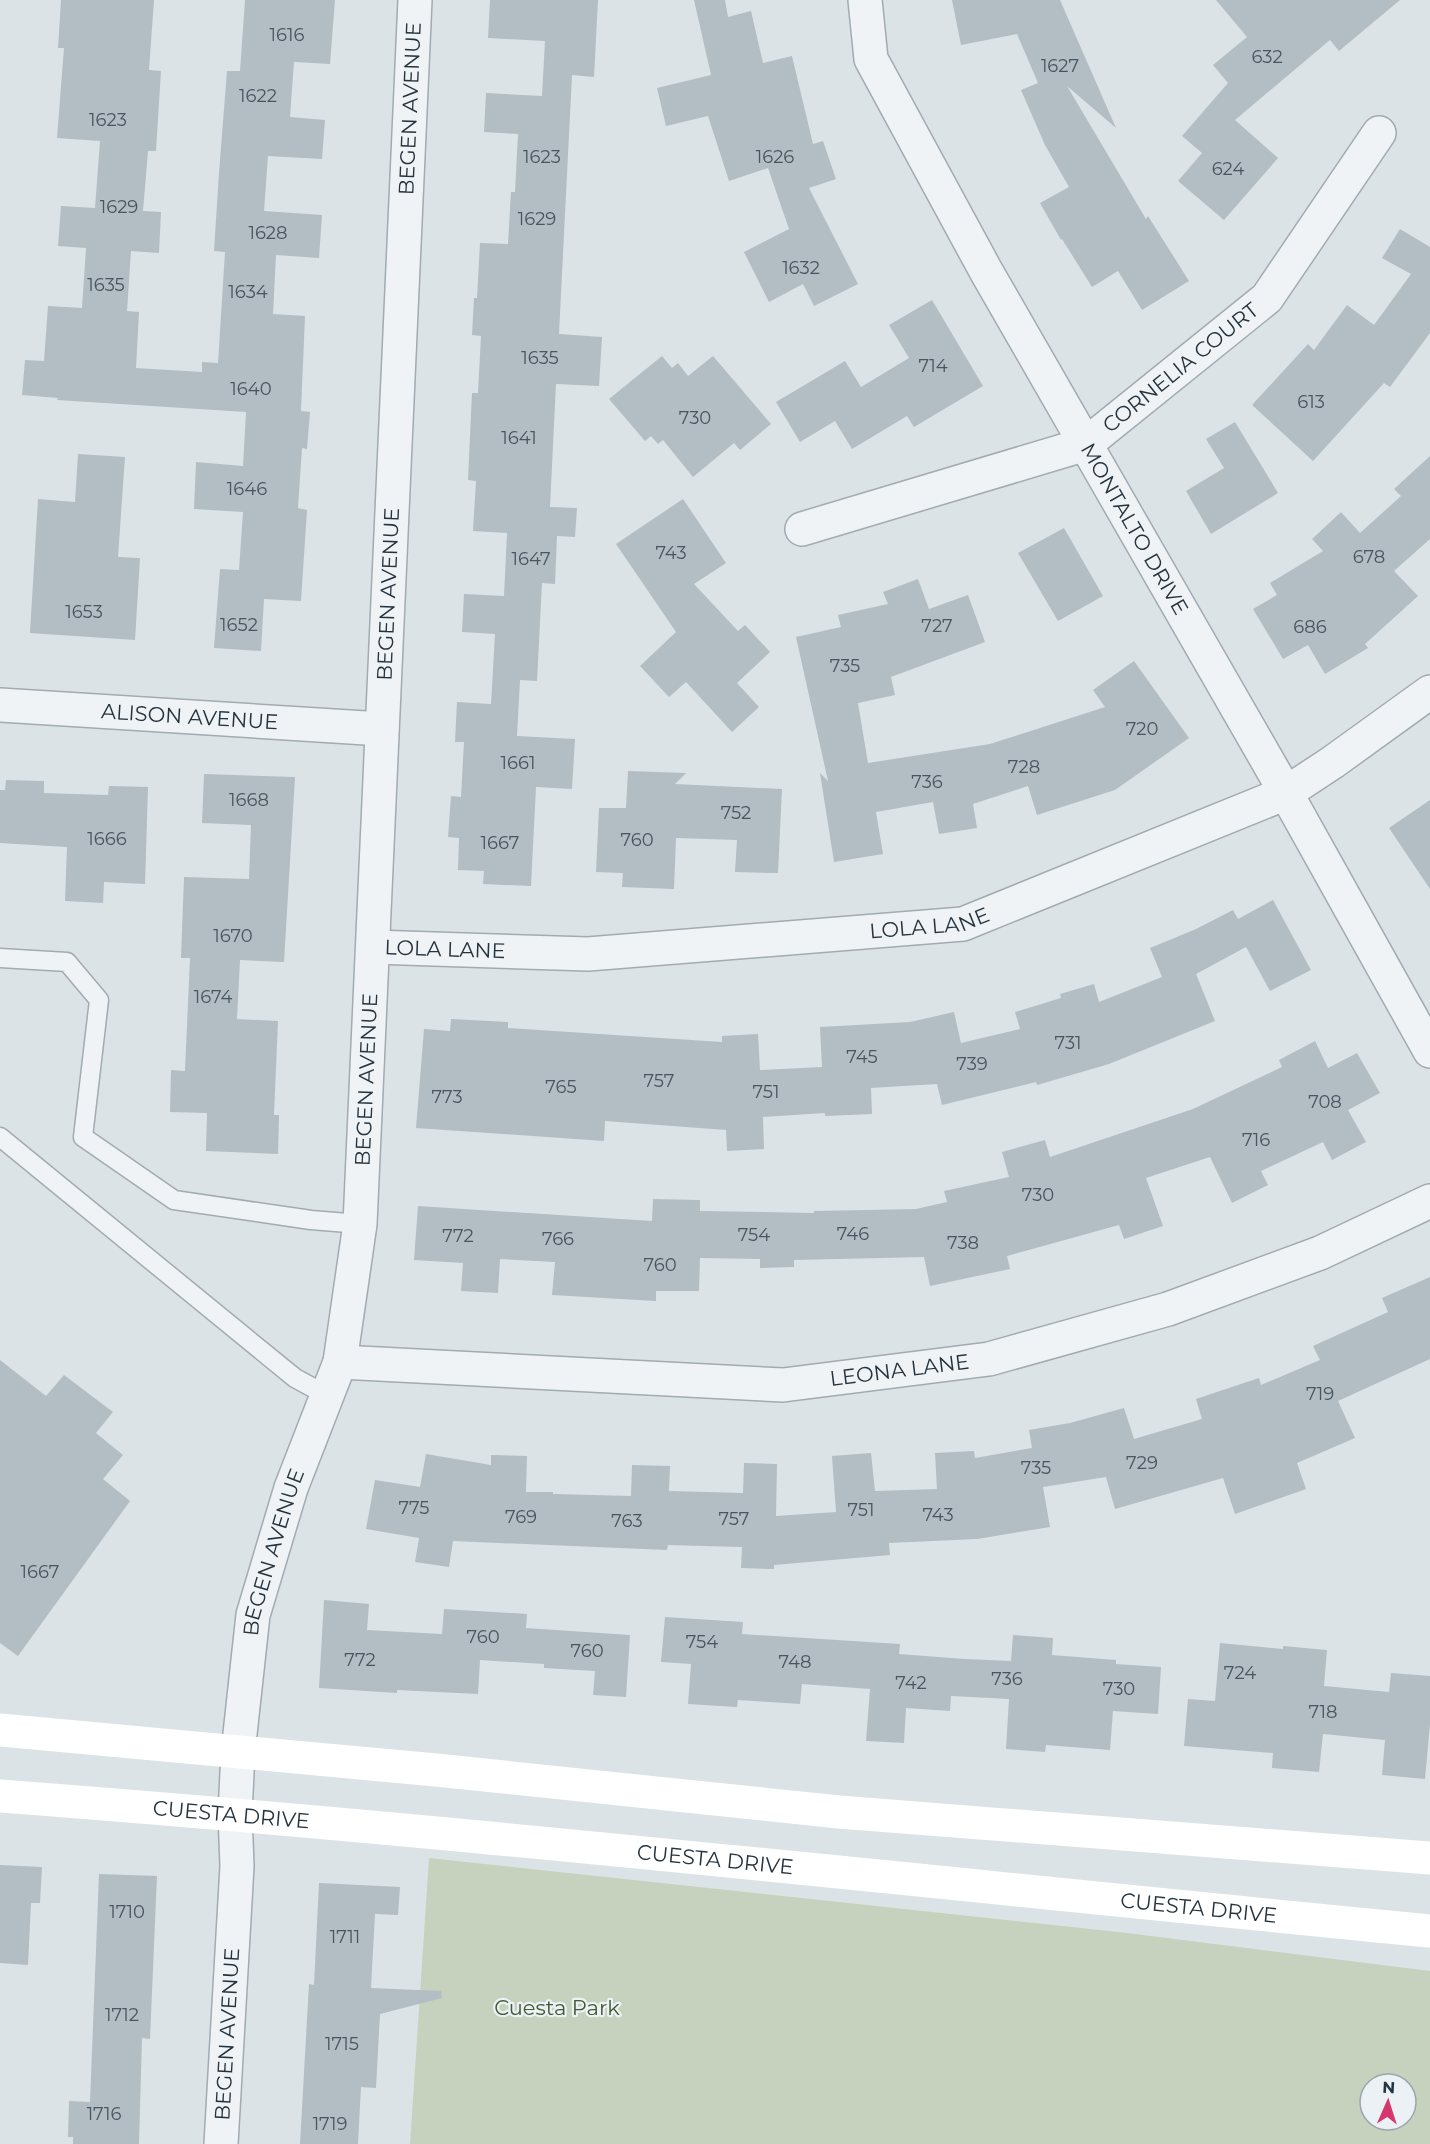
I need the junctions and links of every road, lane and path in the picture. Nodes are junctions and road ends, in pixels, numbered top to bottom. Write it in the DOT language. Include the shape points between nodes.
graph roads {
  1 [pos="415,0"];
  2 [pos="866,0"];
  3 [pos="1379,133"];
  4 [pos="1086,444"];
  5 [pos="801,530"];
  6 [pos="1430,692"];
  7 [pos="0,705"];
  8 [pos="382,729"];
  9 [pos="1286,793"];
  10 [pos="374,947"];
  11 [pos="0,958"];
  12 [pos="1430,1051"];
  13 [pos="0,1137"];
  14 [pos="1430,1201"];
  15 [pos="360,1224"];
  16 [pos="340,1362"];
  17 [pos="328,1396"];
  18 [pos="0,1730"];
  19 [pos="238,1752"];
  20 [pos="0,1796"];
  21 [pos="235,1814"];
  22 [pos="1430,1857"];
  23 [pos="1430,1931"];
  24 [pos="221,2144"];
  1 -- 8 [label="street, BEGEN AVENUE"];
  2 -- 4 [label="street, MONTALTO DRIVE" via="871,59"];
  3 -- 4 [label="street, CORNELIA COURT" via="1267,298"];
  4 -- 5 [label="street, CORNELIA COURT"];
  4 -- 9 [label="street, MONTALTO DRIVE"];
  6 -- 9 [label="street, LOLA LANE"];
  7 -- 8 [label="street, ALISON AVENUE"];
  8 -- 10 [label="street, BEGEN AVENUE"];
  9 -- 10 [label="street, LOLA LANE" via="963,924 588,954"];
  9 -- 12 [label="street, MONTALTO DRIVE"];
  10 -- 15 [label="street, BEGEN AVENUE"];
  11 -- 15 [label="lane" via="67,962 99,1000 83,1137 174,1200"];
  13 -- 17 [label="lane" via="295,1378"];
  14 -- 16 [label="street, LEONA LANE" via="1320,1253 1168,1309 989,1359 783,1385"];
  15 -- 16 [label="street, BEGEN AVENUE"];
  16 -- 17 [label="street, BEGEN AVENUE"];
  17 -- 19 [label="street, BEGEN AVENUE" via="291,1488 253,1616"];
  18 -- 19 [label="main road"];
  19 -- 21 [label="street, BEGEN AVENUE"];
  19 -- 22 [label="main road" via="839,1812"];
  20 -- 21 [label="main road, CUESTA DRIVE"];
  21 -- 23 [label="main road, CUESTA DRIVE"];
  21 -- 24 [label="street, BEGEN AVENUE" via="237,1866"];
}
